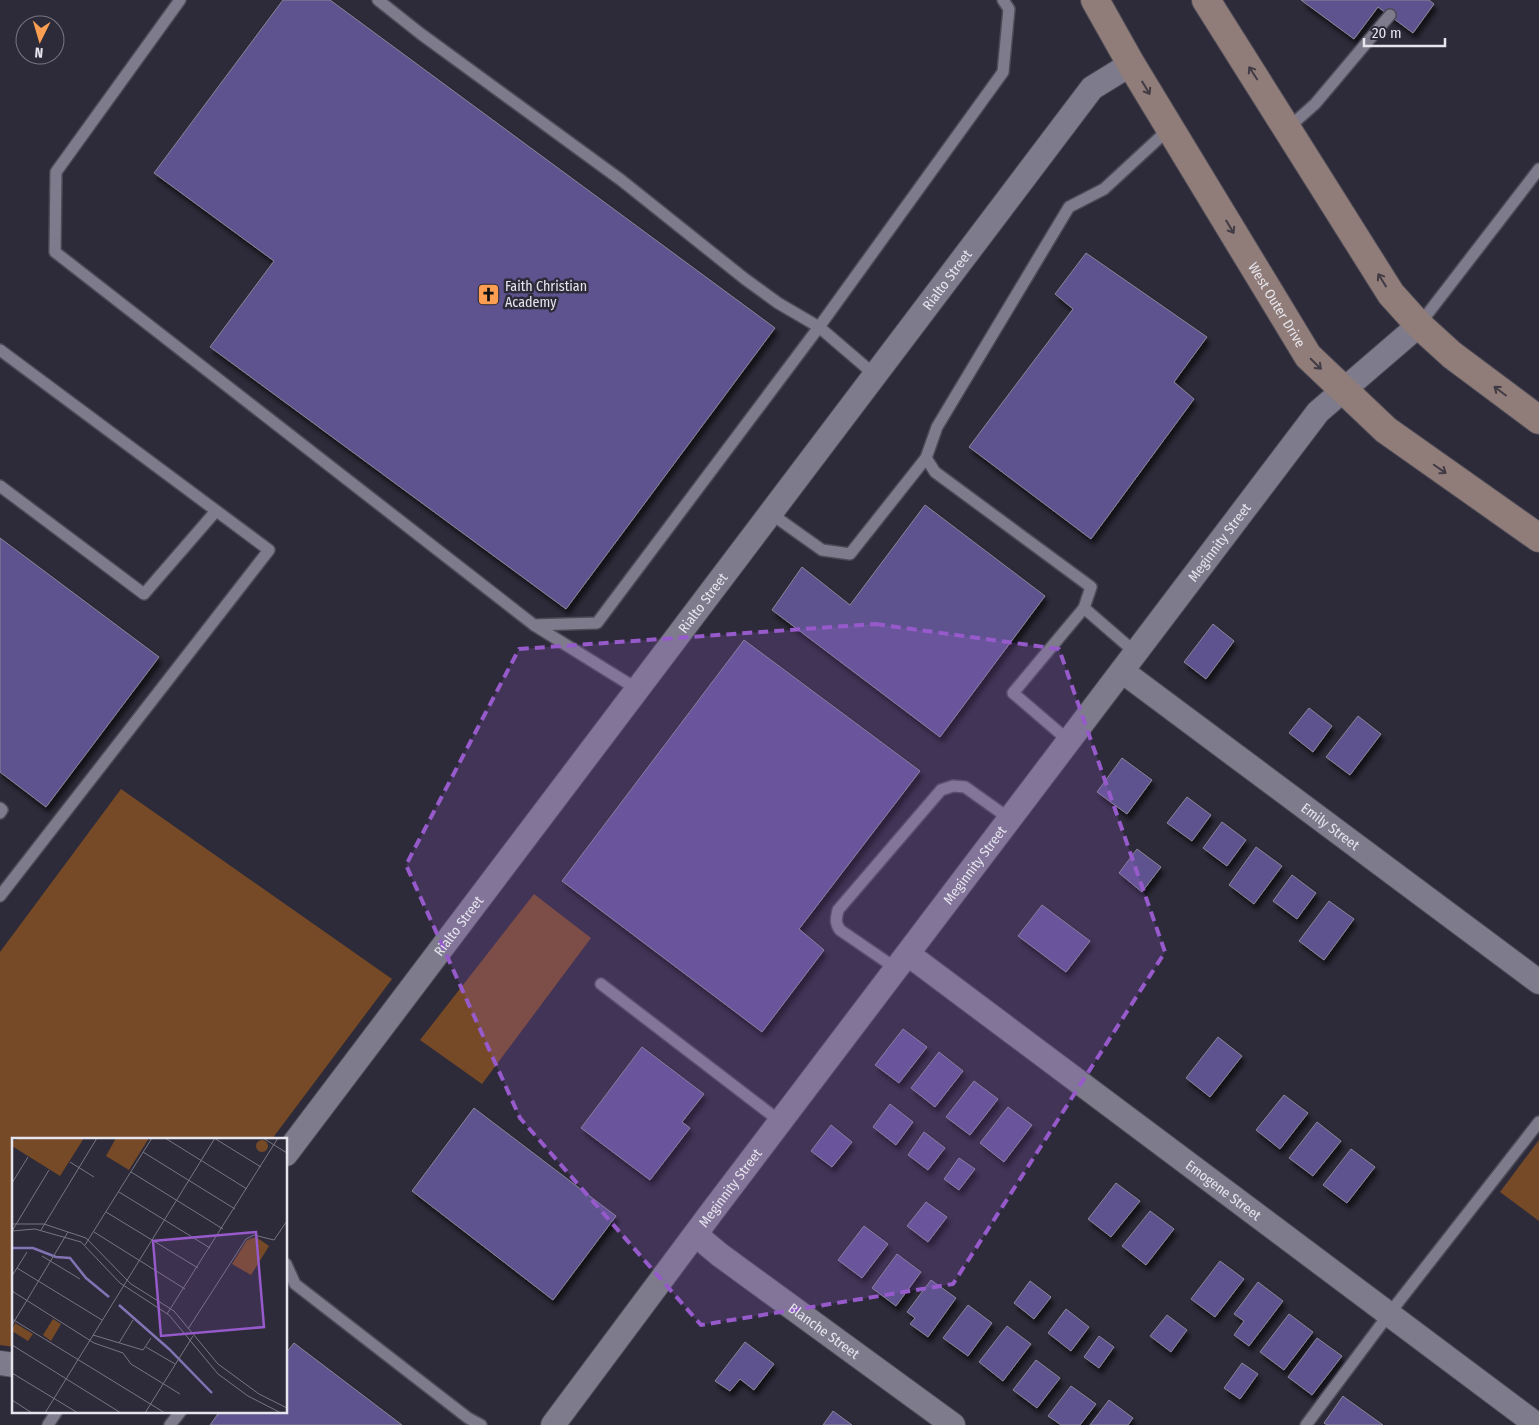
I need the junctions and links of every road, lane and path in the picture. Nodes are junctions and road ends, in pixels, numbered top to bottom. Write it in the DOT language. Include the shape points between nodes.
graph roads {
  1 [pos="180,0"];
  2 [pos="378,0"];
  3 [pos="1003,0"];
  4 [pos="1095,0"];
  5 [pos="1206,0"];
  6 [pos="1390,15"];
  7 [pos="1132,64"];
  8 [pos="1170,128"];
  9 [pos="1288,128"];
  10 [pos="1539,170"];
  11 [pos="1419,325"];
  12 [pos="820,327"];
  13 [pos="0,350"];
  14 [pos="875,375"];
  15 [pos="1343,390"];
  16 [pos="1539,420"];
  17 [pos="926,458"];
  18 [pos="0,486"];
  19 [pos="216,511"];
  20 [pos="770,513"];
  21 [pos="1539,538"];
  22 [pos="1084,608"];
  23 [pos="534,625"];
  24 [pos="1129,662"];
  25 [pos="637,690"];
  26 [pos="1069,741"];
  27 [pos="0,808"];
  28 [pos="0,813"];
  29 [pos="1010,819"];
  30 [pos="0,896"];
  31 [pos="902,962"];
  32 [pos="1539,982"];
  33 [pos="601,984"];
  34 [pos="781,1122"];
  35 [pos="1539,1122"];
  36 [pos="288,1151"];
  37 [pos="696,1235"];
  38 [pos="288,1272"];
  39 [pos="291,1285"];
  40 [pos="1389,1314"];
  41 [pos="56,1412"];
  42 [pos="179,1412"];
  43 [pos="47,1425"];
  44 [pos="170,1425"];
  45 [pos="481,1425"];
  46 [pos="553,1425"];
  47 [pos="953,1425"];
  48 [pos="1306,1425"];
  49 [pos="1537,1425"];
  1 -- 23 [label="lane" via="56,172 55,252"];
  2 -- 12 [label="lane" via="621,180 778,303"];
  3 -- 12 [label="lane" via="1009,9 1003,72"];
  4 -- 7 [label="main road, West Outer Drive"];
  9 -- 5 [label="main road, one-way"];
  6 -- 9 [label="lane" via="1315,104"];
  7 -- 8 [label="main road, West Outer Drive, one-way"];
  7 -- 14 [label="street, Rialto Street" via="1092,88"];
  8 -- 15 [label="main road, West Outer Drive, one-way" via="1308,356"];
  8 -- 17 [label="lane" via="1104,189 1069,207 938,427"];
  11 -- 9 [label="main road, one-way" via="1392,294"];
  10 -- 11 [label="lane"];
  11 -- 15 [label="street, Meginnity Street"];
  16 -- 11 [label="main road, one-way" via="1452,355"];
  12 -- 14 [label="lane"];
  12 -- 23 [label="lane" via="598,623"];
  13 -- 19 [label="lane"];
  14 -- 20 [label="street, Rialto Street"];
  15 -- 21 [label="main road, West Outer Drive, one-way" via="1386,430"];
  15 -- 24 [label="street, Meginnity Street" via="1318,412"];
  17 -- 20 [label="lane" via="850,554 822,550"];
  17 -- 22 [label="lane" via="935,472 1091,587"];
  18 -- 19 [label="lane" via="144,594"];
  19 -- 30 [label="lane" via="269,550"];
  20 -- 25 [label="street, Rialto Street"];
  22 -- 24 [label="lane"];
  22 -- 26 [label="lane" via="1013,693"];
  23 -- 25 [label="lane"];
  24 -- 26 [label="street, Meginnity Street"];
  24 -- 32 [label="street, Emily Street"];
  25 -- 36 [label="street, Rialto Street"];
  26 -- 29 [label="street, Meginnity Street"];
  27 -- 28 [label="lane"];
  29 -- 31 [label="street, Meginnity Street"];
  29 -- 31 [label="lane" via="965,787 941,790 838,910 836,924 840,930"];
  31 -- 34 [label="street, Meginnity Street"];
  31 -- 40 [label="street, Emogene Street"];
  33 -- 34 [label="lane"];
  34 -- 37 [label="street, Meginnity Street"];
  35 -- 40 [label="lane"];
  37 -- 46 [label="street, Meginnity Street"];
  37 -- 47 [label="street, Blanche Street"];
  38 -- 39 [label="lane"];
  39 -- 45 [label="lane"];
  40 -- 48 [label="lane"];
  40 -- 49 [label="street, Emogene Street"];
  41 -- 43 [label="lane"];
  42 -- 44 [label="lane"];
}
